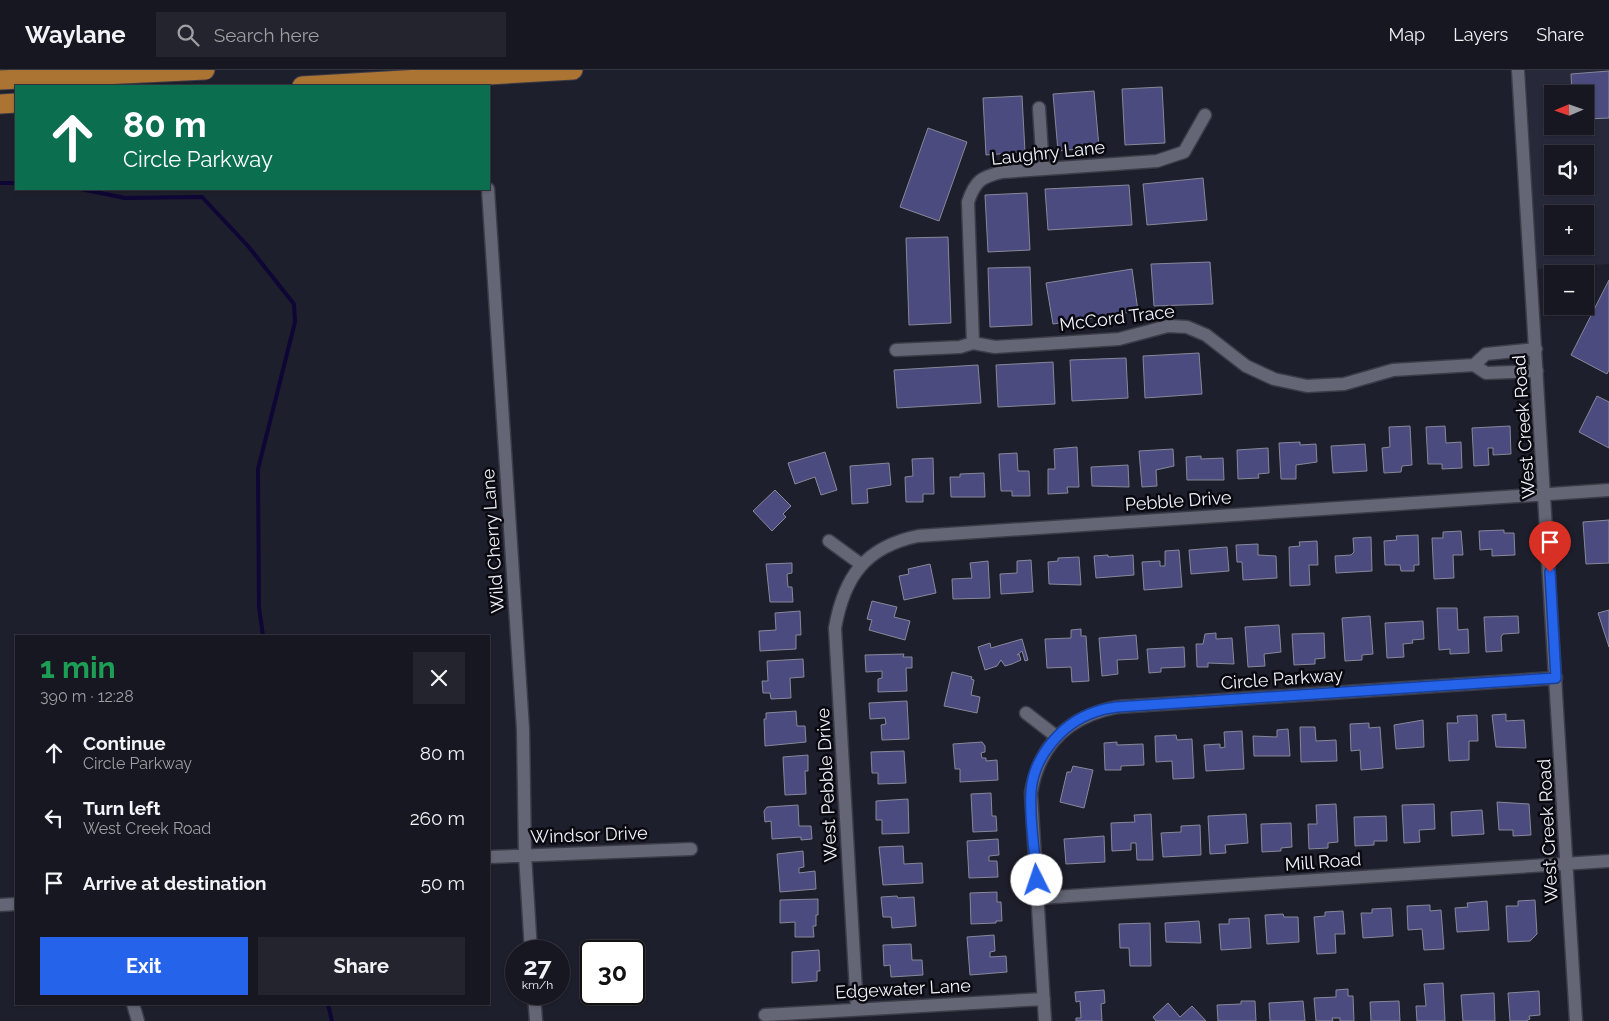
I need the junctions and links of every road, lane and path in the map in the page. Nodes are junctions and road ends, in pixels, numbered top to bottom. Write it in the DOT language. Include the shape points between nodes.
graph roads {
  1 [pos="205,70"];
  2 [pos="573,70"];
  3 [pos="1518,70"];
  4 [pos="481,77"];
  5 [pos="0,80"];
  6 [pos="322,85"];
  7 [pos="15,103"];
  8 [pos="0,104"];
  9 [pos="1039,108"];
  10 [pos="1205,115"];
  11 [pos="1043,168"];
  12 [pos="488,190"];
  13 [pos="974,343"];
  14 [pos="1536,349"];
  15 [pos="896,350"];
  16 [pos="1474,365"];
  17 [pos="1537,370"];
  18 [pos="1609,490"];
  19 [pos="1546,493"];
  20 [pos="829,541"];
  21 [pos="862,565"];
  22 [pos="1556,678"];
  23 [pos="1026,713"];
  24 [pos="1057,737"];
  25 [pos="692,849"];
  26 [pos="525,855"];
  27 [pos="490,856"];
  28 [pos="1609,861"];
  29 [pos="1568,864"];
  30 [pos="1039,898"];
  31 [pos="0,904"];
  32 [pos="15,904"];
  33 [pos="530,940"];
  34 [pos="1044,999"];
  35 [pos="133,1005"];
  36 [pos="535,1005"];
  37 [pos="857,1009"];
  38 [pos="765,1015"];
  39 [pos="138,1021"];
  40 [pos="536,1021"];
  41 [pos="1045,1021"];
  42 [pos="1576,1021"];
  1 -- 5 [label="highway"];
  2 -- 4 [label="highway"];
  3 -- 14 [label="street, West Creek Road"];
  4 -- 6 [label="highway"];
  7 -- 8 [label="highway"];
  9 -- 11 [label="street"];
  10 -- 11 [label="street, Laughry Lane" via="1184,152 1157,161"];
  11 -- 13 [label="street, Laughry Lane" via="985,176 973,187 968,202"];
  12 -- 26 [label="street, Wild Cherry Lane" via="523,729"];
  13 -- 15 [label="street, McCord Trace" via="960,347"];
  13 -- 16 [label="street, McCord Trace" via="995,348 1119,339 1168,326 1187,327 1206,335 1246,366 1274,379 1308,386 1344,384 1393,370"];
  14 -- 16 [label="street, McCord Trace" via="1486,354"];
  14 -- 17 [label="street, West Creek Road"];
  16 -- 17 [label="street, McCord Trace" via="1486,373"];
  17 -- 19 [label="street, West Creek Road"];
  18 -- 19 [label="street, Pebble Drive"];
  19 -- 21 [label="street, Pebble Drive" via="918,536 896,541 876,552"];
  19 -- 22 [label="street, West Creek Road"];
  20 -- 21 [label="street"];
  21 -- 37 [label="street, West Pebble Drive" via="840,605 835,628"];
  22 -- 24 [label="street, Circle Parkway" via="1117,707 1095,711"];
  22 -- 29 [label="street, West Creek Road"];
  23 -- 24 [label="street"];
  24 -- 30 [label="street, Circle Parkway" via="1034,773 1031,793"];
  25 -- 26 [label="street, Windsor Drive"];
  26 -- 27 [label="street, Windsor Drive"];
  26 -- 33 [label="street, Wild Cherry Lane"];
  28 -- 29 [label="street, Mill Road"];
  29 -- 30 [label="street, Mill Road"];
  29 -- 42 [label="street, West Creek Road"];
  30 -- 34 [label="street, Circle Parkway"];
  31 -- 32 [label="street"];
  34 -- 37 [label="street, Edgewater Lane"];
  34 -- 41 [label="street, Circle Parkway"];
  35 -- 39 [label="street"];
  36 -- 40 [label="street"];
  37 -- 38 [label="street, Edgewater Lane"];
}
